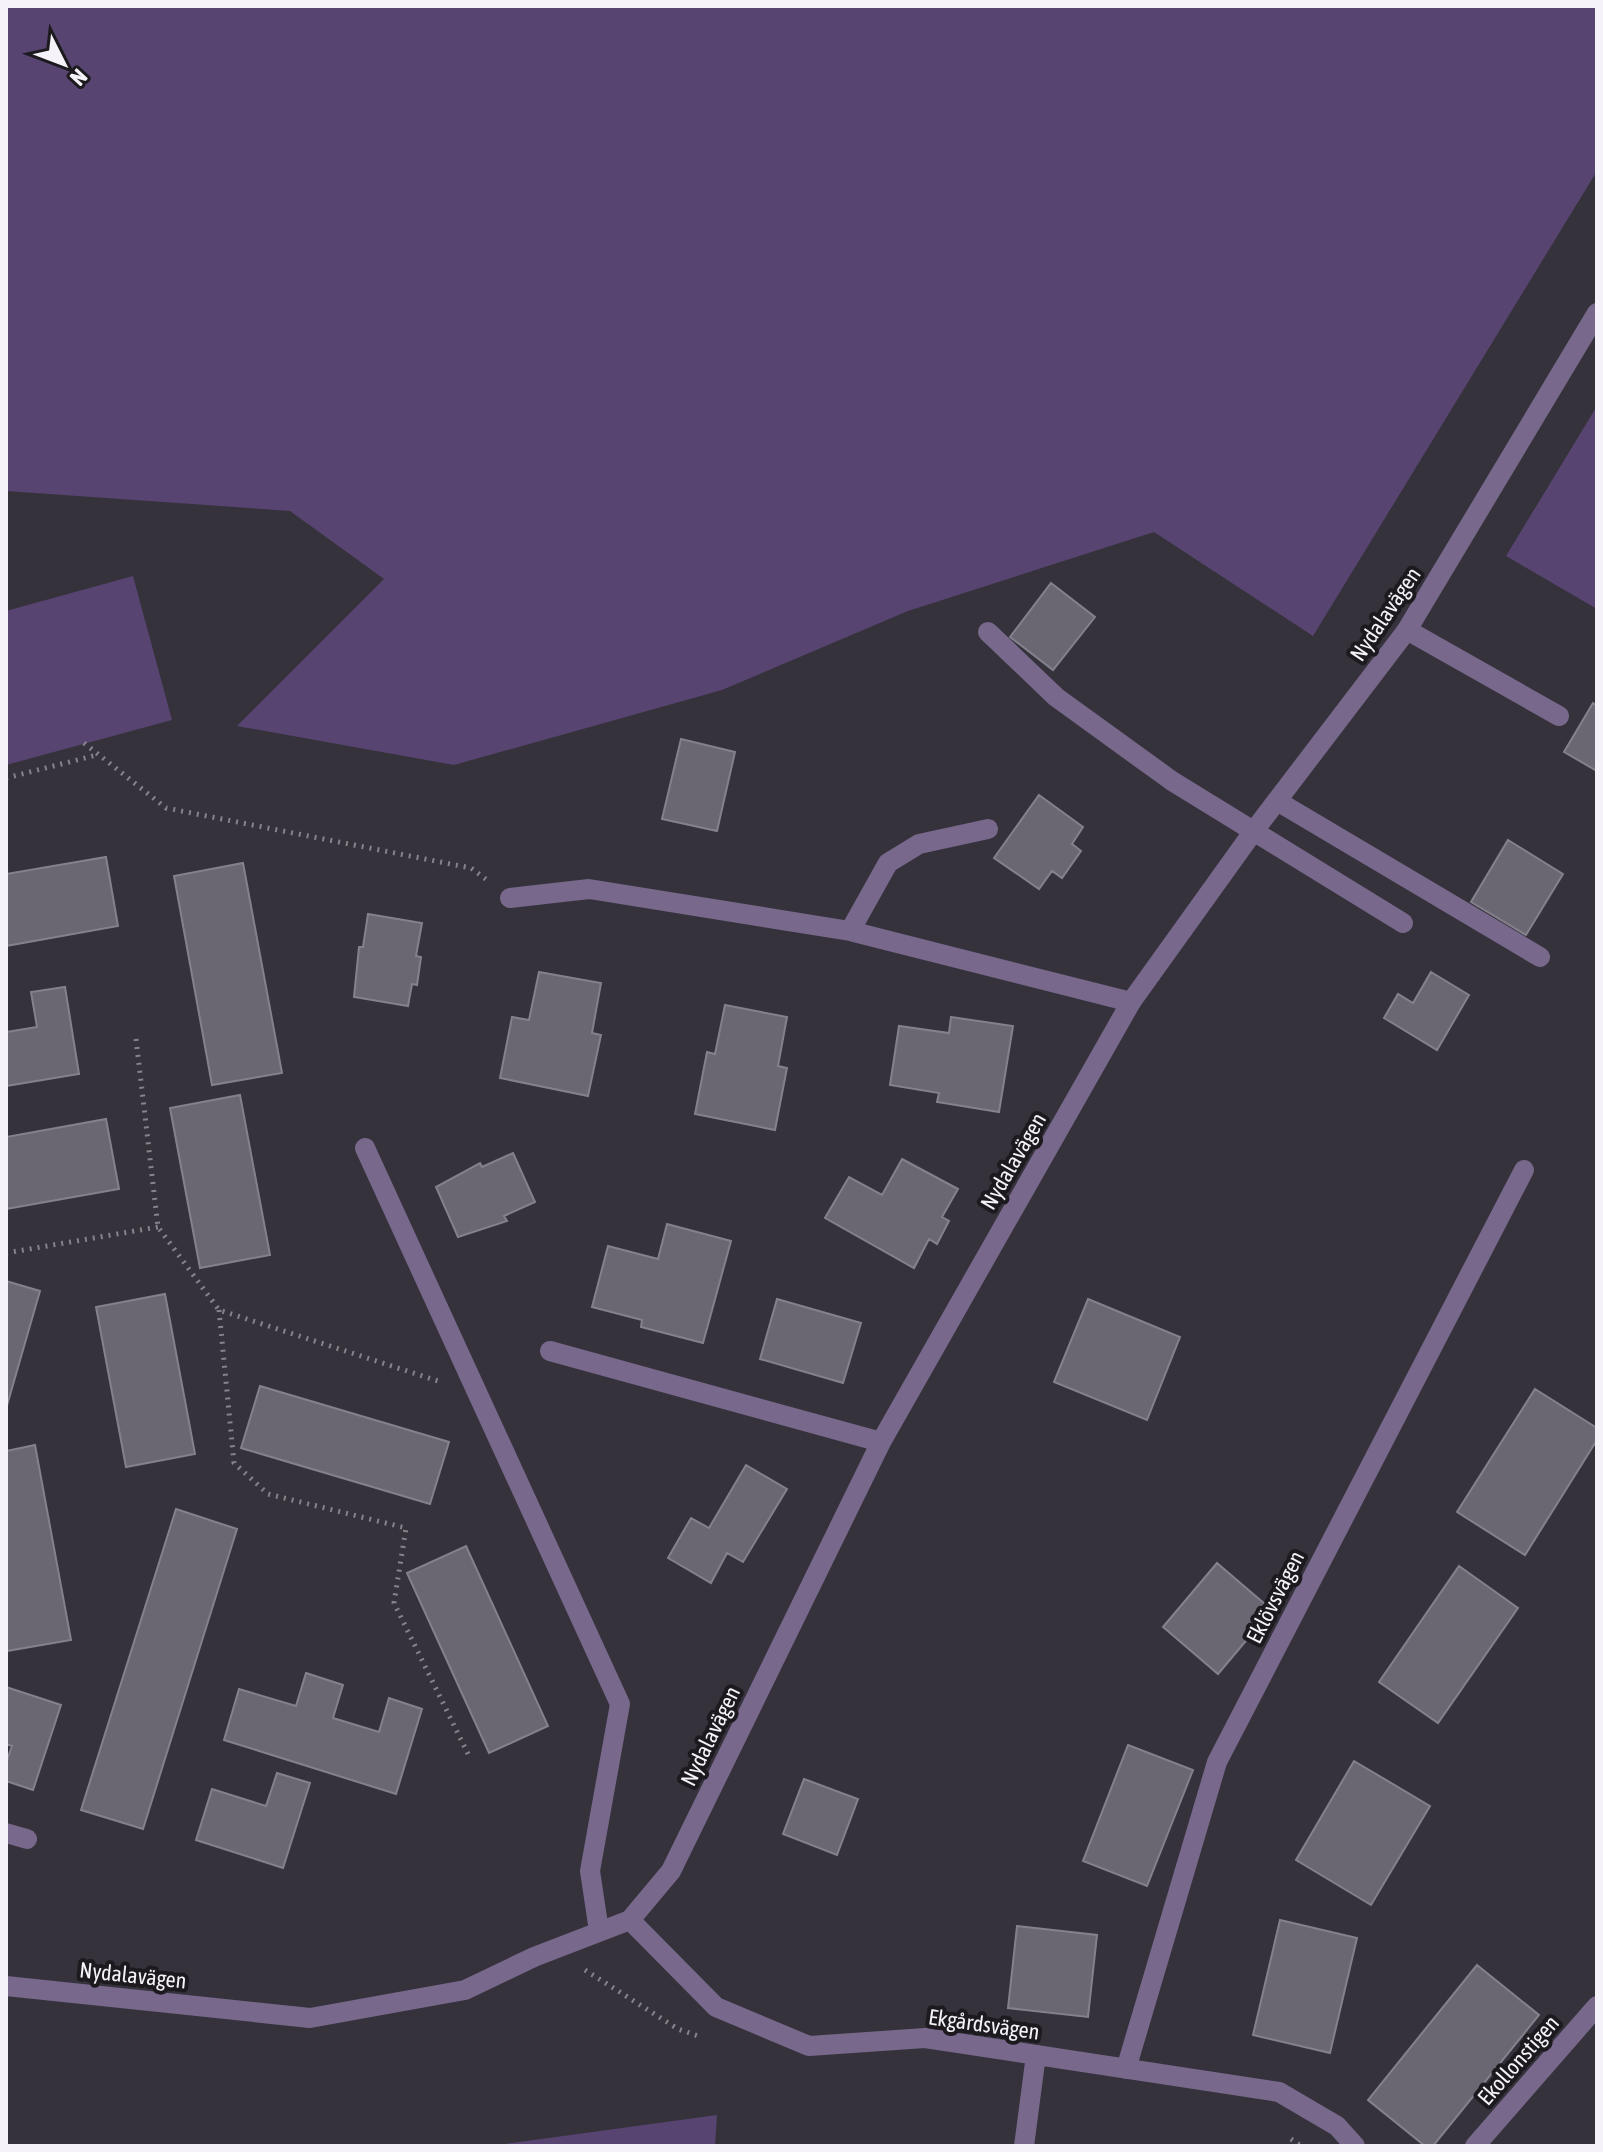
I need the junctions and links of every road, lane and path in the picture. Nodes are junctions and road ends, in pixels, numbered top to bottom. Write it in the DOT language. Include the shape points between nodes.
graph roads {
  1 [pos="1597,313"];
  2 [pos="1407,630"];
  3 [pos="988,632"];
  4 [pos="1559,716"];
  5 [pos="84,743"];
  6 [pos="98,754"];
  7 [pos="6,778"];
  8 [pos="1277,801"];
  9 [pos="988,829"];
  10 [pos="1253,832"];
  11 [pos="510,898"];
  12 [pos="1403,923"];
  13 [pos="850,931"];
  14 [pos="1540,957"];
  15 [pos="1131,1002"];
  16 [pos="136,1039"];
  17 [pos="365,1148"];
  18 [pos="1524,1170"];
  19 [pos="158,1227"];
  20 [pos="6,1253"];
  21 [pos="219,1310"];
  22 [pos="550,1351"];
  23 [pos="478,1393"];
  24 [pos="881,1442"];
  25 [pos="469,1756"];
  26 [pos="6,1833"];
  27 [pos="27,1839"];
  28 [pos="630,1920"];
  29 [pos="599,1931"];
  30 [pos="6,1986"];
  31 [pos="1597,2006"];
  32 [pos="1036,2055"];
  33 [pos="1126,2069"];
  34 [pos="1024,2146"];
  35 [pos="1355,2146"];
  36 [pos="1475,2146"];
  1 -- 2 [label="street, Nydalavägen"];
  2 -- 4 [label="street"];
  2 -- 8 [label="street, Nydalavägen"];
  3 -- 10 [label="street" via="1056,697"];
  5 -- 6 [label="path"];
  6 -- 7 [label="path"];
  6 -- 11 [label="path" via="166,808 471,868"];
  8 -- 10 [label="street, Nydalavägen"];
  8 -- 14 [label="street"];
  9 -- 13 [label="street" via="919,844 888,863"];
  10 -- 12 [label="street"];
  10 -- 15 [label="street, Nydalavägen"];
  11 -- 13 [label="street" via="589,889"];
  13 -- 15 [label="street"];
  15 -- 24 [label="street, Nydalavägen"];
  16 -- 19 [label="path"];
  17 -- 23 [label="street"];
  18 -- 33 [label="street, Eklövsvägen" via="1217,1762"];
  19 -- 20 [label="path"];
  19 -- 21 [label="path"];
  21 -- 23 [label="path"];
  21 -- 25 [label="path" via="234,1463 268,1494 406,1528 394,1603"];
  22 -- 24 [label="street"];
  23 -- 29 [label="street" via="620,1704 590,1871"];
  24 -- 28 [label="street, Nydalavägen" via="671,1871"];
  26 -- 27 [label="street"];
  28 -- 29 [label="street, Nydalavägen"];
  28 -- 32 [label="street, Ekgårdsvägen" via="716,2007 809,2046 925,2038"];
  29 -- 30 [label="street, Nydalavägen" via="465,1990 310,2018"];
  31 -- 36 [label="street, Ekollonstigen"];
  32 -- 33 [label="street, Ekgårdsvägen"];
  32 -- 34 [label="street"];
  33 -- 35 [label="street, Ekgårdsvägen" via="1279,2092 1337,2126"];
}
